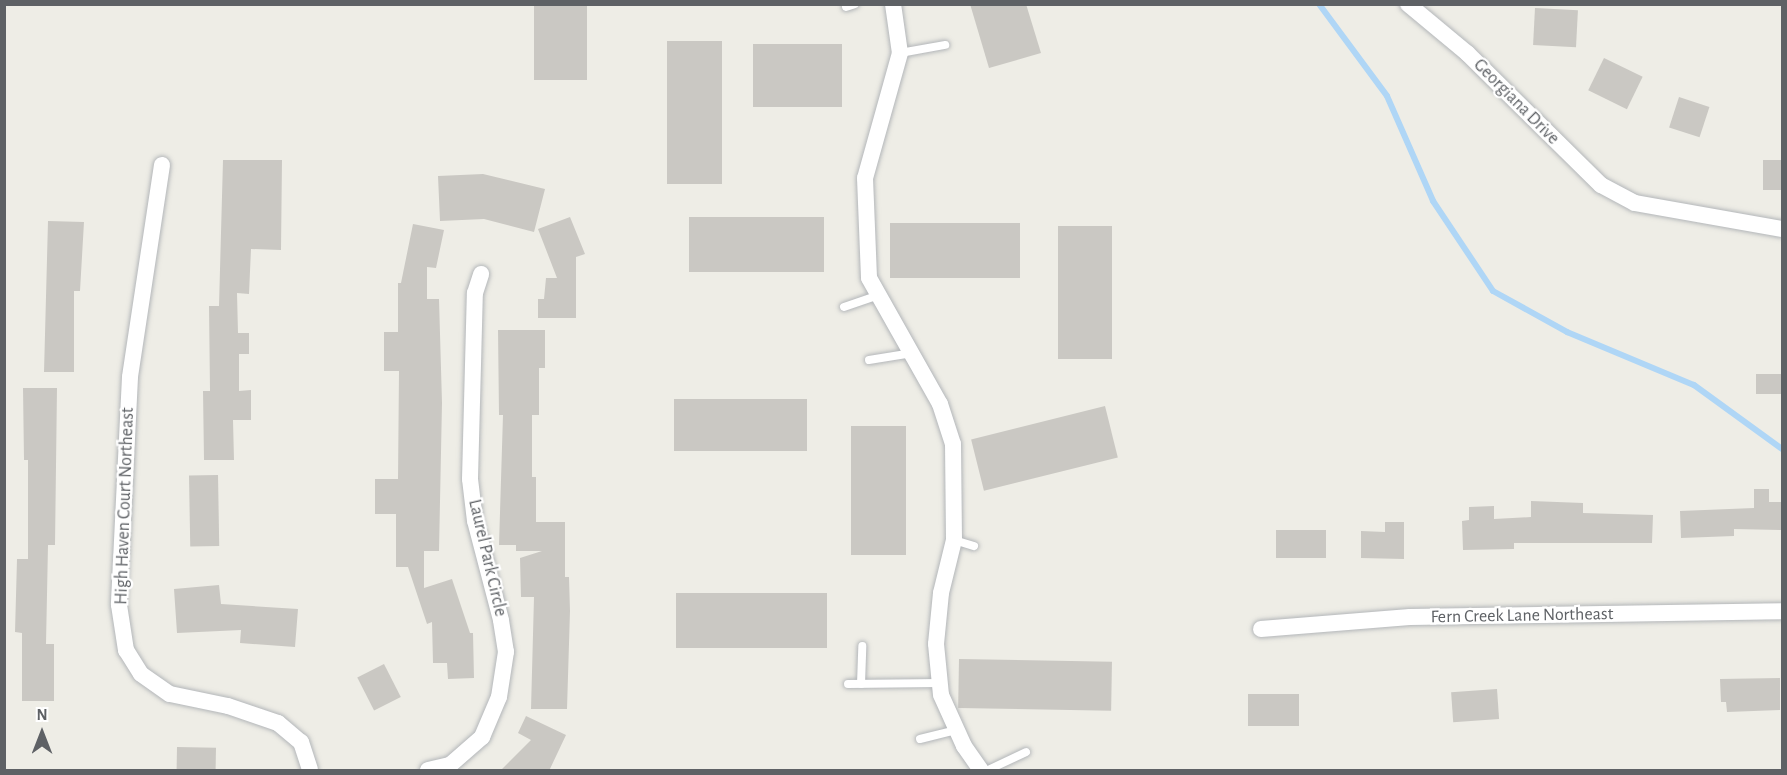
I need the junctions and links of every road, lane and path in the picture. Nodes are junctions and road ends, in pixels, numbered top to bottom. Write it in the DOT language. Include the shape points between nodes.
graph roads {
  1 [pos="893,4"];
  2 [pos="1408,4"];
  3 [pos="945,45"];
  4 [pos="900,53"];
  5 [pos="162,165"];
  6 [pos="1782,229"];
  7 [pos="481,274"];
  8 [pos="879,295"];
  9 [pos="844,307"];
  10 [pos="912,353"];
  11 [pos="869,360"];
  12 [pos="954,540"];
  13 [pos="974,546"];
  14 [pos="1782,611"];
  15 [pos="1261,629"];
  16 [pos="862,645"];
  17 [pos="940,683"];
  18 [pos="848,684"];
  19 [pos="861,684"];
  20 [pos="957,730"];
  21 [pos="920,739"];
  22 [pos="1026,752"];
  23 [pos="310,771"];
  24 [pos="428,771"];
  25 [pos="981,771"];
  26 [pos="988,771"];
  1 -- 4 [label="street"];
  2 -- 6 [label="street, Georgiana Drive" via="1467,53 1584,170 1625,199 1666,211"];
  3 -- 4 [label="lane"];
  4 -- 8 [label="street" via="865,178 869,278"];
  5 -- 23 [label="street, High Haven Court Northeast" via="130,377 119,605 126,650 141,674 170,694 228,706 278,723 301,742"];
  7 -- 24 [label="street, Laurel Park Circle" via="475,293 470,479 475,521 506,652 499,697 482,737 450,765"];
  8 -- 9 [label="lane"];
  8 -- 10 [label="street"];
  10 -- 11 [label="lane"];
  10 -- 12 [label="street" via="940,404 954,444"];
  12 -- 13 [label="lane"];
  12 -- 17 [label="street" via="941,593 936,644"];
  14 -- 15 [label="street, Fern Creek Lane Northeast" via="1410,617"];
  16 -- 19 [label="lane"];
  17 -- 19 [label="lane"];
  17 -- 20 [label="street"];
  18 -- 19 [label="lane"];
  20 -- 21 [label="lane"];
  20 -- 25 [label="street"];
  22 -- 26 [label="lane"];
}
